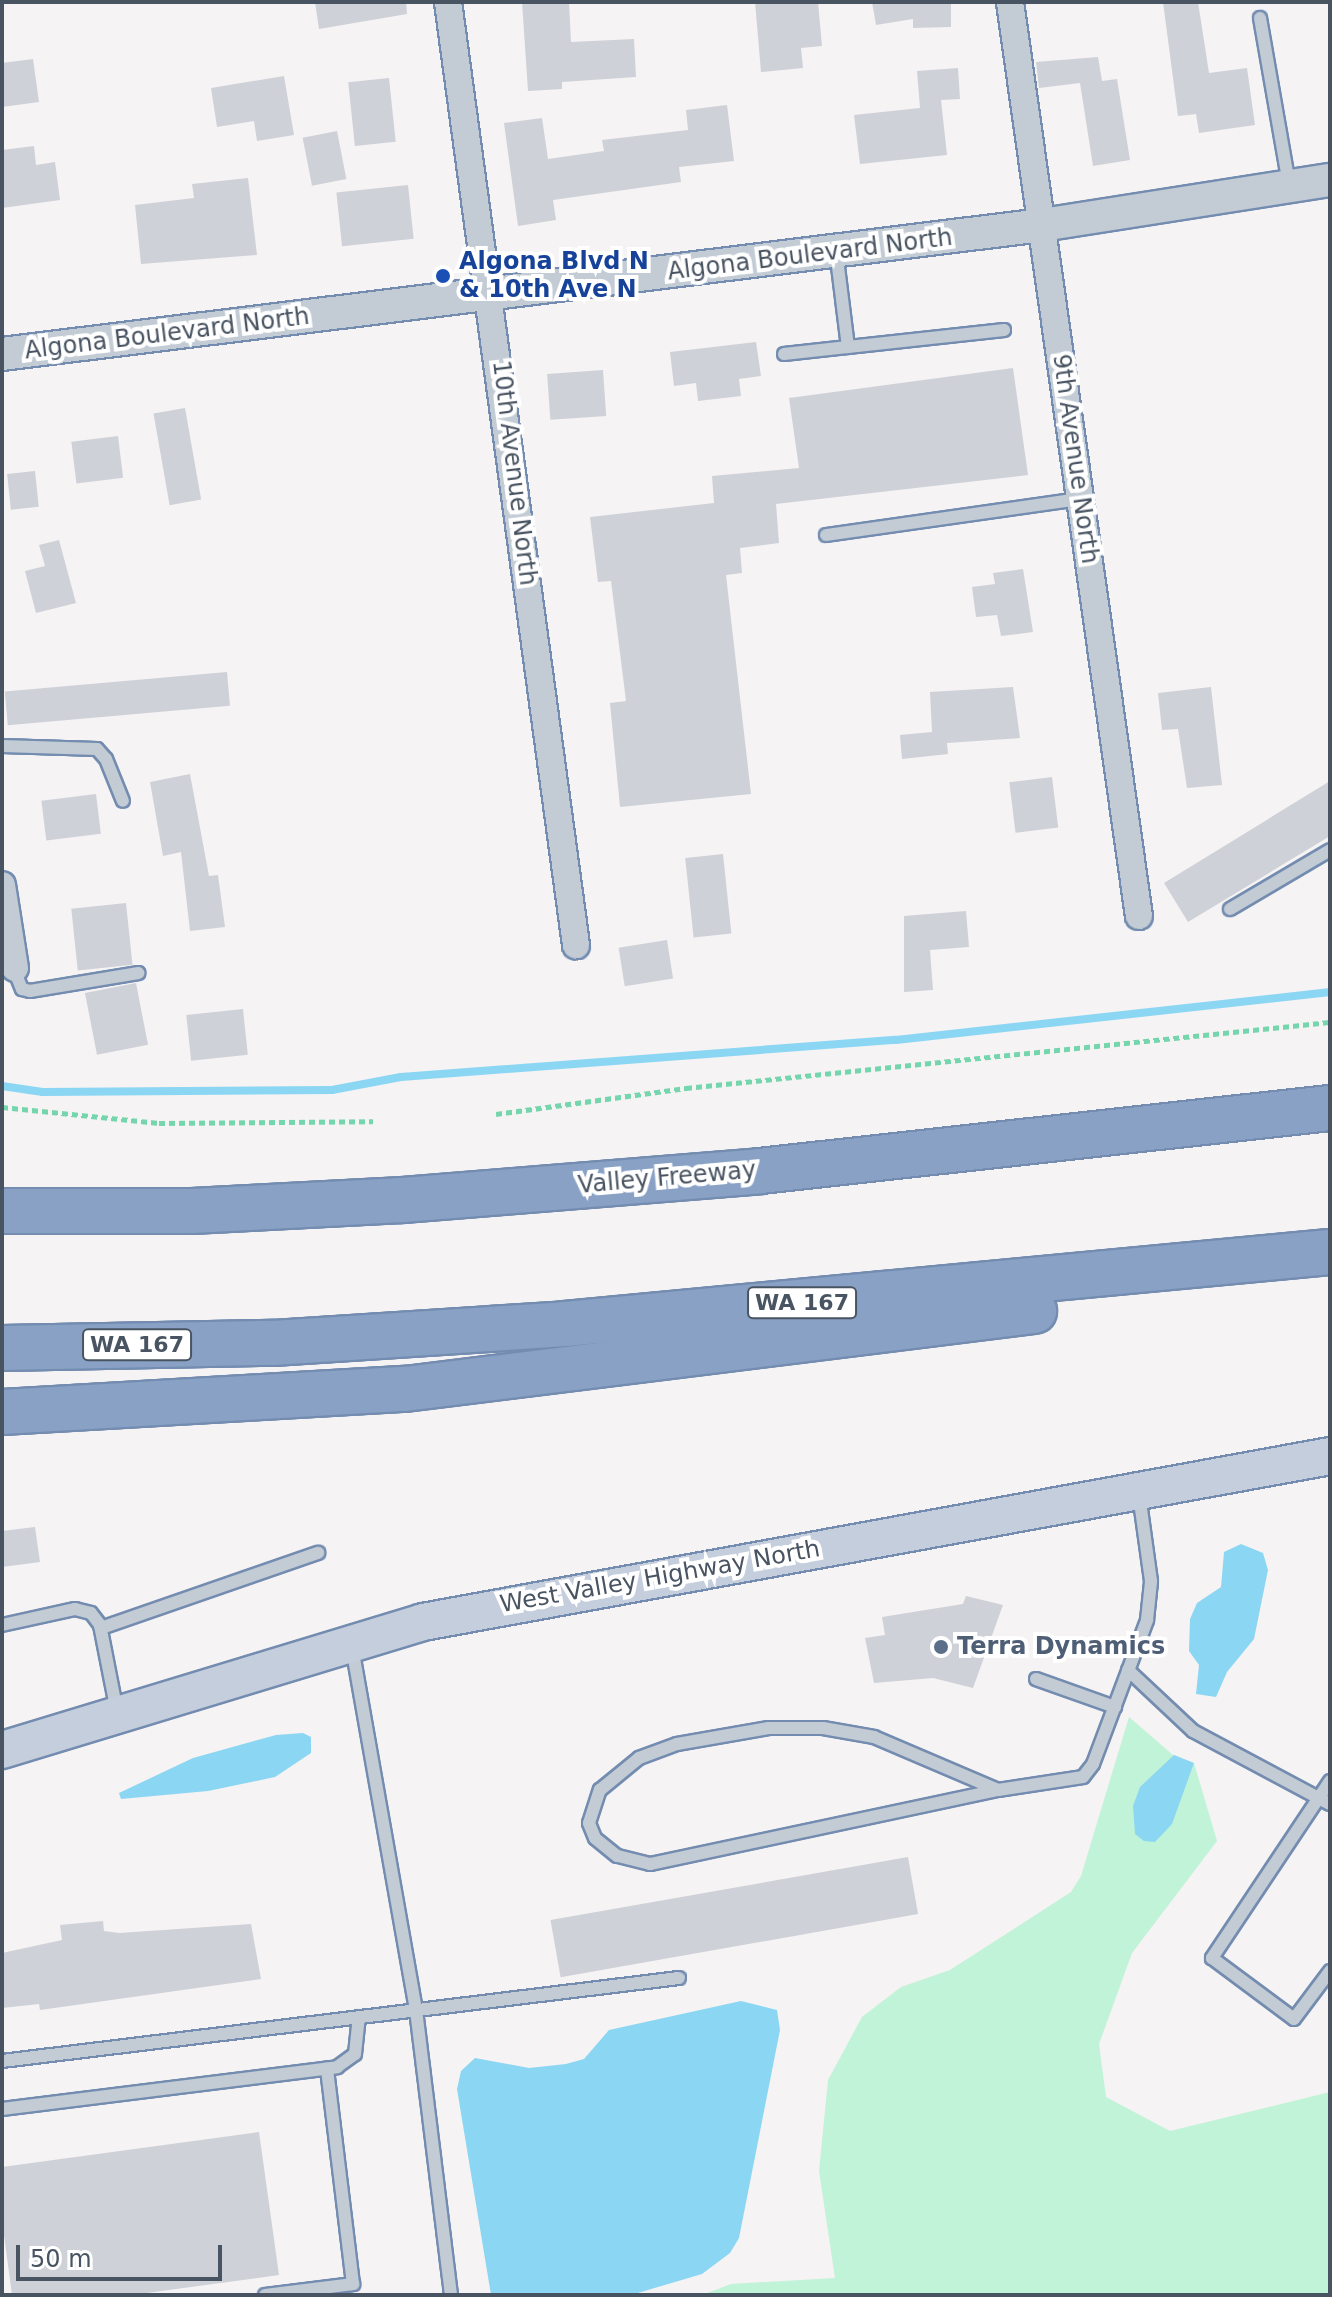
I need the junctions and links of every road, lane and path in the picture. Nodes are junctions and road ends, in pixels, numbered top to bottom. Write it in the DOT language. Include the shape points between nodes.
graph roads {
  1 [pos="448,2"];
  2 [pos="1010,2"];
  3 [pos="1260,18"];
  4 [pos="1330,180"];
  5 [pos="1289,187"];
  6 [pos="1042,225"];
  7 [pos="836,251"];
  8 [pos="491,295"];
  9 [pos="1004,330"];
  10 [pos="848,347"];
  11 [pos="2,354"];
  12 [pos="784,354"];
  13 [pos="1080,499"];
  14 [pos="826,535"];
  15 [pos="2,746"];
  16 [pos="123,801"];
  17 [pos="1330,850"];
  18 [pos="2,885"];
  19 [pos="1230,909"];
  20 [pos="1139,916"];
  21 [pos="576,945"];
  22 [pos="14,966"];
  23 [pos="139,973"];
  24 [pos="1330,1022"];
  25 [pos="2,1107"];
  26 [pos="1330,1108"];
  27 [pos="496,1114"];
  28 [pos="373,1121"];
  29 [pos="2,1187"];
  30 [pos="403,1200"];
  31 [pos="2,1211"];
  32 [pos="1330,1252"];
  33 [pos="1210,1267"];
  34 [pos="2,1348"];
  35 [pos="8,1414"];
  36 [pos="1330,1456"];
  37 [pos="1138,1491"];
  38 [pos="318,1553"];
  39 [pos="2,1625"];
  40 [pos="101,1628"];
  41 [pos="351,1644"];
  42 [pos="1128,1670"];
  43 [pos="1036,1679"];
  44 [pos="1115,1707"];
  45 [pos="117,1715"];
  46 [pos="2,1750"];
  47 [pos="1330,1781"];
  48 [pos="998,1790"];
  49 [pos="1325,1800"];
  50 [pos="1330,1971"];
  51 [pos="679,1978"];
  52 [pos="416,2010"];
  53 [pos="359,2017"];
  54 [pos="2,2061"];
  55 [pos="327,2069"];
  56 [pos="2,2109"];
  57 [pos="265,2295"];
  58 [pos="451,2295"];
  1 -- 8 [label="street, 10th Avenue North"];
  2 -- 6 [label="street, 9th Avenue North"];
  3 -- 5 [label="lane"];
  4 -- 5 [label="street, Algona Boulevard North"];
  5 -- 6 [label="street, Algona Boulevard North"];
  6 -- 7 [label="street, Algona Boulevard North"];
  6 -- 13 [label="street, 9th Avenue North"];
  7 -- 8 [label="street, Algona Boulevard North"];
  7 -- 10 [label="lane"];
  8 -- 11 [label="street, Algona Boulevard North"];
  8 -- 21 [label="street, 10th Avenue North"];
  9 -- 10 [label="lane"];
  10 -- 12 [label="lane"];
  13 -- 14 [label="lane"];
  13 -- 20 [label="street, 9th Avenue North"];
  15 -- 16 [label="lane" via="97,749 112,770"];
  17 -- 19 [label="lane"];
  18 -- 22 [label="street"];
  22 -- 23 [label="lane" via="22,989 30,991"];
  24 -- 27 [label="path" via="686,1088"];
  25 -- 28 [label="path" via="159,1123"];
  26 -- 30 [label="highway, Valley Freeway" via="760,1171"];
  29 -- 30 [label="highway"];
  30 -- 31 [label="highway, Valley Freeway" via="192,1211"];
  32 -- 33 [label="highway, WA 167"];
  33 -- 34 [label="highway, WA 167" via="488,1329 273,1343"];
  33 -- 35 [label="highway" via="1077,1306 669,1358 405,1389"];
  36 -- 37 [label="main road, West Valley Highway North"];
  37 -- 41 [label="main road, West Valley Highway North" via="529,1599"];
  37 -- 42 [label="lane" via="1150,1601"];
  38 -- 40 [label="lane"];
  39 -- 40 [label="lane" via="75,1609 91,1613"];
  40 -- 45 [label="lane"];
  41 -- 45 [label="main road, West Valley Highway North"];
  41 -- 52 [label="lane"];
  42 -- 44 [label="lane"];
  42 -- 49 [label="lane" via="1193,1731"];
  43 -- 44 [label="lane"];
  44 -- 48 [label="lane" via="1083,1777"];
  45 -- 46 [label="main road, West Valley Highway North"];
  47 -- 49 [label="lane"];
  48 -- 48 [label="lane" via="874,1737 823,1728 769,1728 677,1744 639,1758 600,1790 589,1823 595,1838 617,1856 650,1864"];
  49 -- 50 [label="lane" via="1212,1958 1294,2019"];
  51 -- 52 [label="lane"];
  52 -- 53 [label="lane"];
  52 -- 58 [label="lane"];
  53 -- 54 [label="lane"];
  53 -- 55 [label="lane" via="355,2054"];
  55 -- 56 [label="lane"];
  55 -- 57 [label="lane" via="353,2284"];
}
